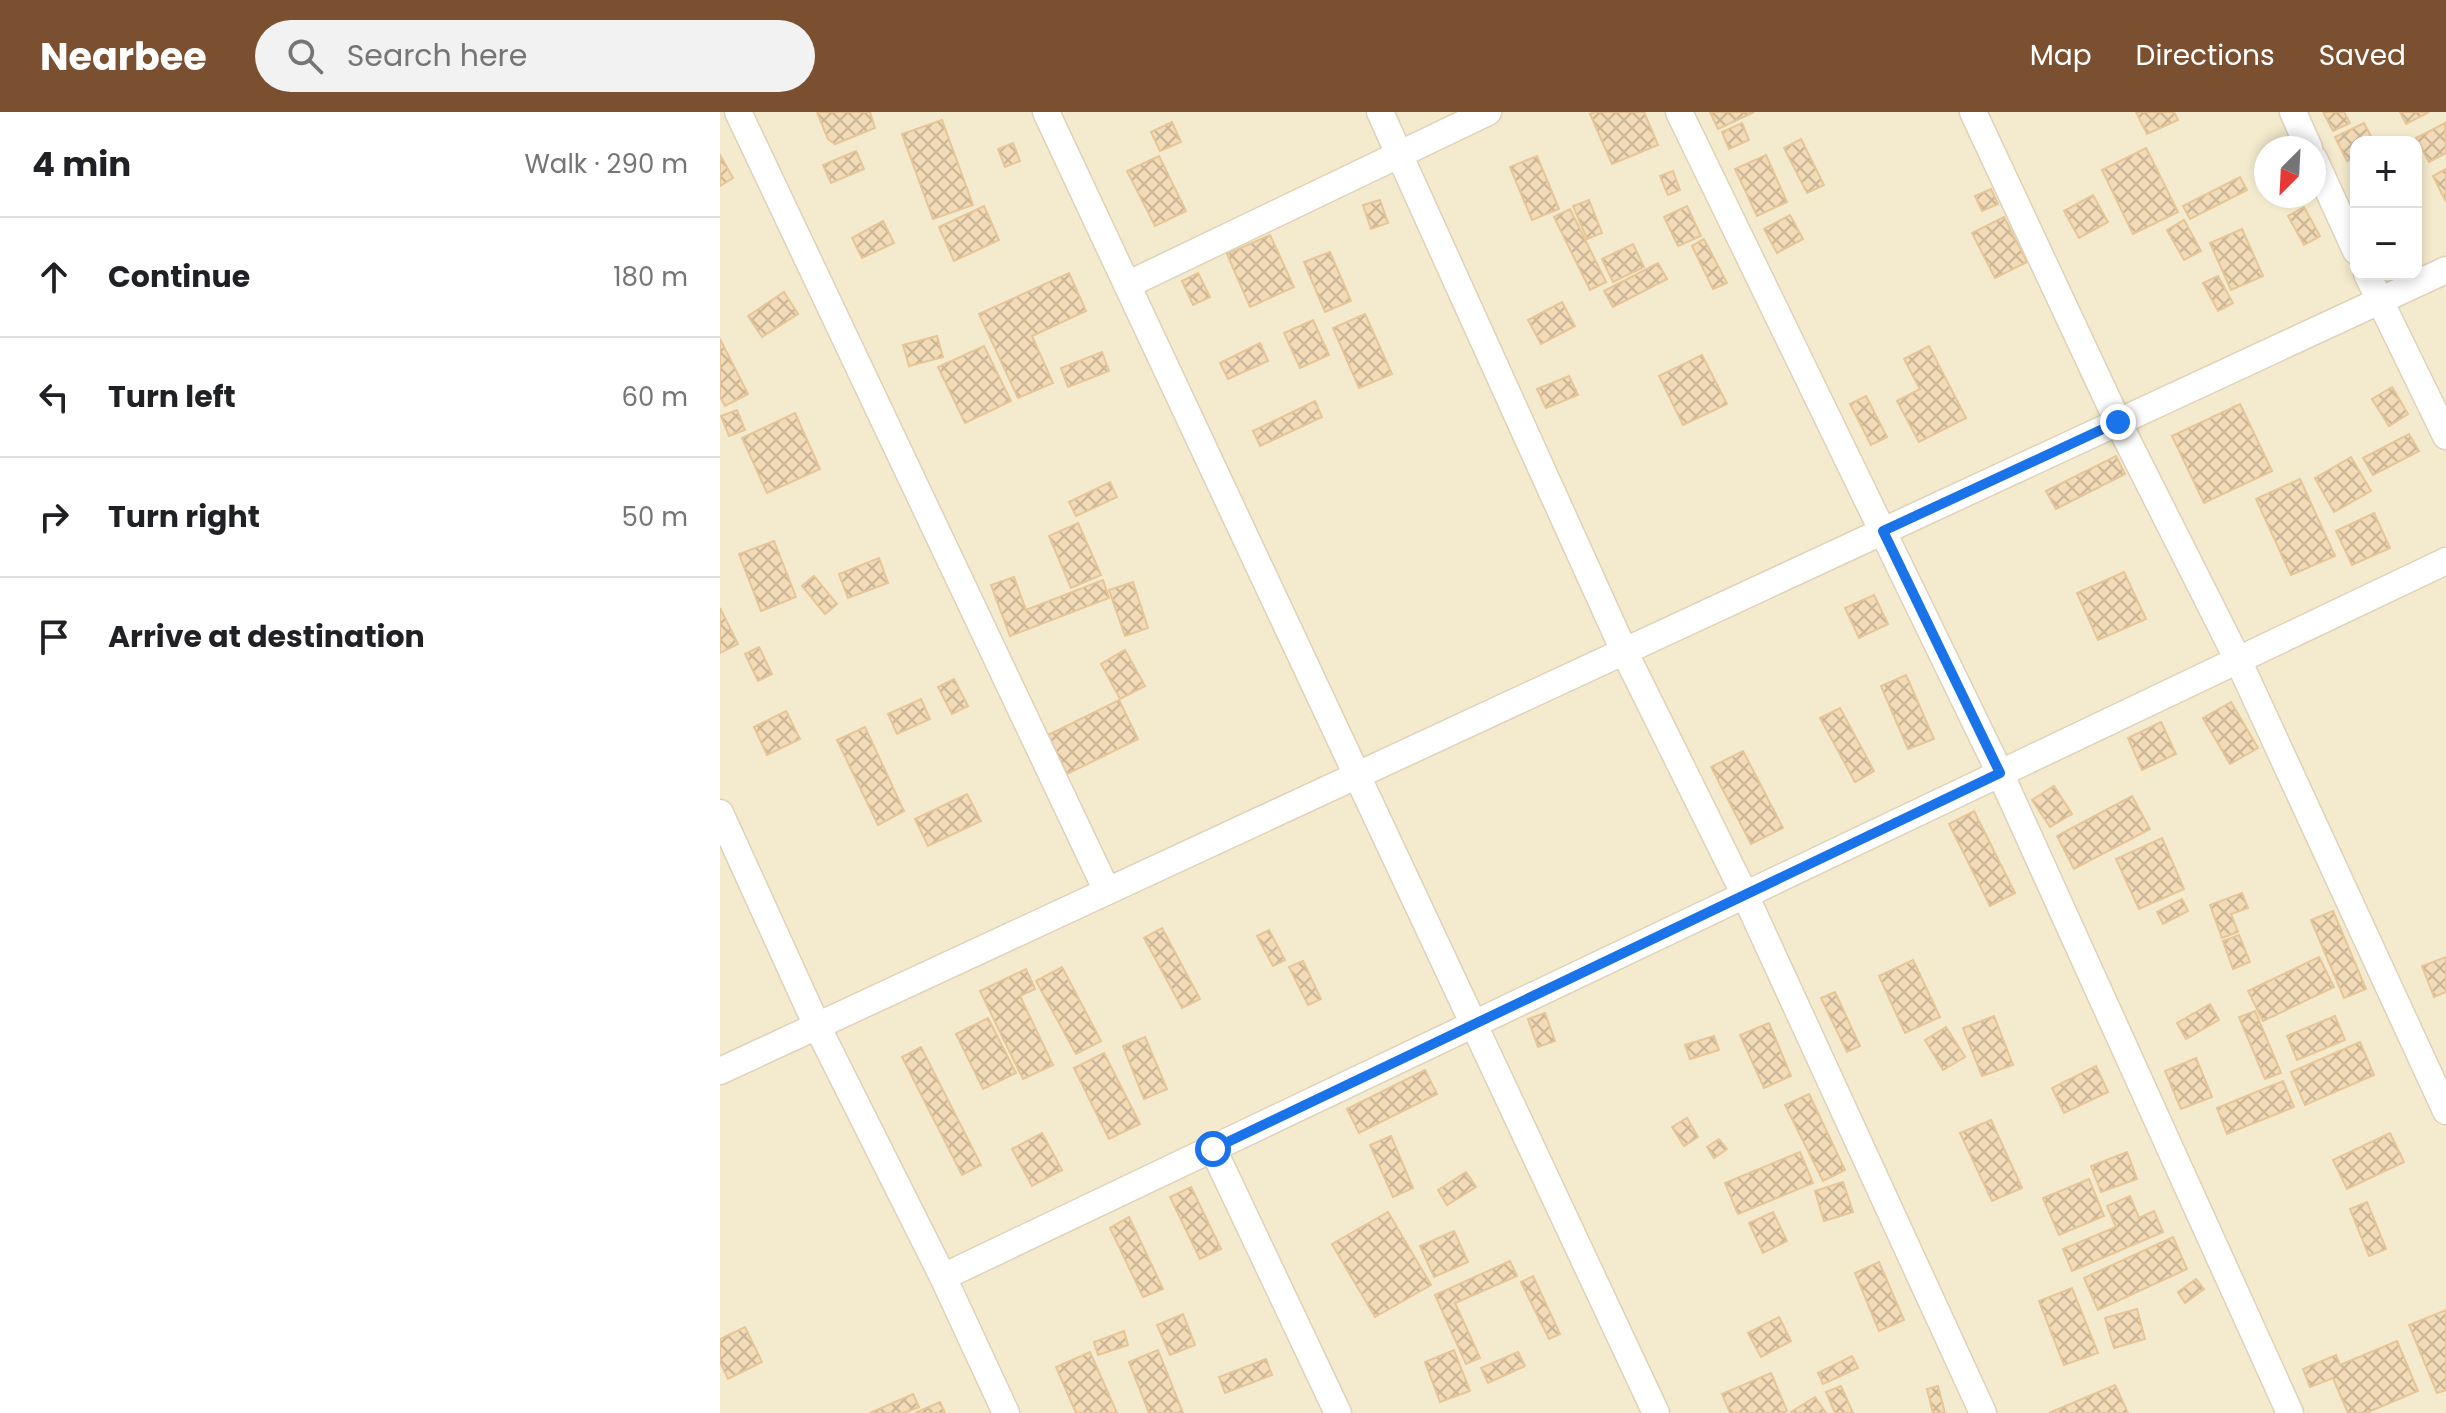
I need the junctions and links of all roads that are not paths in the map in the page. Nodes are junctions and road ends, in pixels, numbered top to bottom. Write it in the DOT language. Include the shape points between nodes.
graph roads {
  1 [pos="738,112"];
  2 [pos="1046,112"];
  3 [pos="1380,112"];
  4 [pos="1488,112"];
  5 [pos="1679,112"];
  6 [pos="1973,112"];
  7 [pos="2293,112"];
  8 [pos="2304,136"];
  9 [pos="1398,154"];
  10 [pos="2326,185"];
  11 [pos="2350,238"];
  12 [pos="2446,270"];
  13 [pos="2370,280"];
  14 [pos="1127,285"];
  15 [pos="2379,301"];
  16 [pos="2118,422"];
  17 [pos="2446,436"];
  18 [pos="1883,531"];
  19 [pos="2446,561"];
  20 [pos="1624,651"];
  21 [pos="2238,660"];
  22 [pos="2000,773"];
  23 [pos="1356,776"];
  24 [pos="720,813"];
  25 [pos="1107,891"];
  26 [pos="1745,895"];
  27 [pos="1475,1024"];
  28 [pos="817,1026"];
  29 [pos="720,1071"];
  30 [pos="2446,1111"];
  31 [pos="1213,1149"];
  32 [pos="943,1277"];
  33 [pos="1006,1413"];
  34 [pos="1338,1413"];
  35 [pos="1656,1413"];
  36 [pos="1983,1413"];
  37 [pos="2290,1413"];
  1 -- 25 [label="street"];
  2 -- 14 [label="street"];
  3 -- 9 [label="street"];
  4 -- 9 [label="street"];
  5 -- 18 [label="street"];
  6 -- 16 [label="street"];
  7 -- 8 [label="street"];
  9 -- 14 [label="street"];
  9 -- 20 [label="street"];
  10 -- 11 [label="street"];
  12 -- 15 [label="street"];
  13 -- 15 [label="street"];
  14 -- 23 [label="street"];
  15 -- 16 [label="street"];
  15 -- 17 [label="street"];
  16 -- 18 [label="street"];
  16 -- 21 [label="street"];
  18 -- 20 [label="street"];
  18 -- 22 [label="street"];
  19 -- 21 [label="street"];
  20 -- 23 [label="street"];
  20 -- 26 [label="street"];
  21 -- 22 [label="street"];
  21 -- 30 [label="street"];
  22 -- 26 [label="street"];
  22 -- 37 [label="street"];
  23 -- 25 [label="street"];
  23 -- 27 [label="street"];
  24 -- 28 [label="street"];
  25 -- 28 [label="street"];
  26 -- 27 [label="street"];
  26 -- 36 [label="street"];
  27 -- 31 [label="street"];
  27 -- 35 [label="street"];
  28 -- 29 [label="street"];
  28 -- 32 [label="street"];
  31 -- 32 [label="street"];
  31 -- 34 [label="street"];
  32 -- 33 [label="street"];
}
